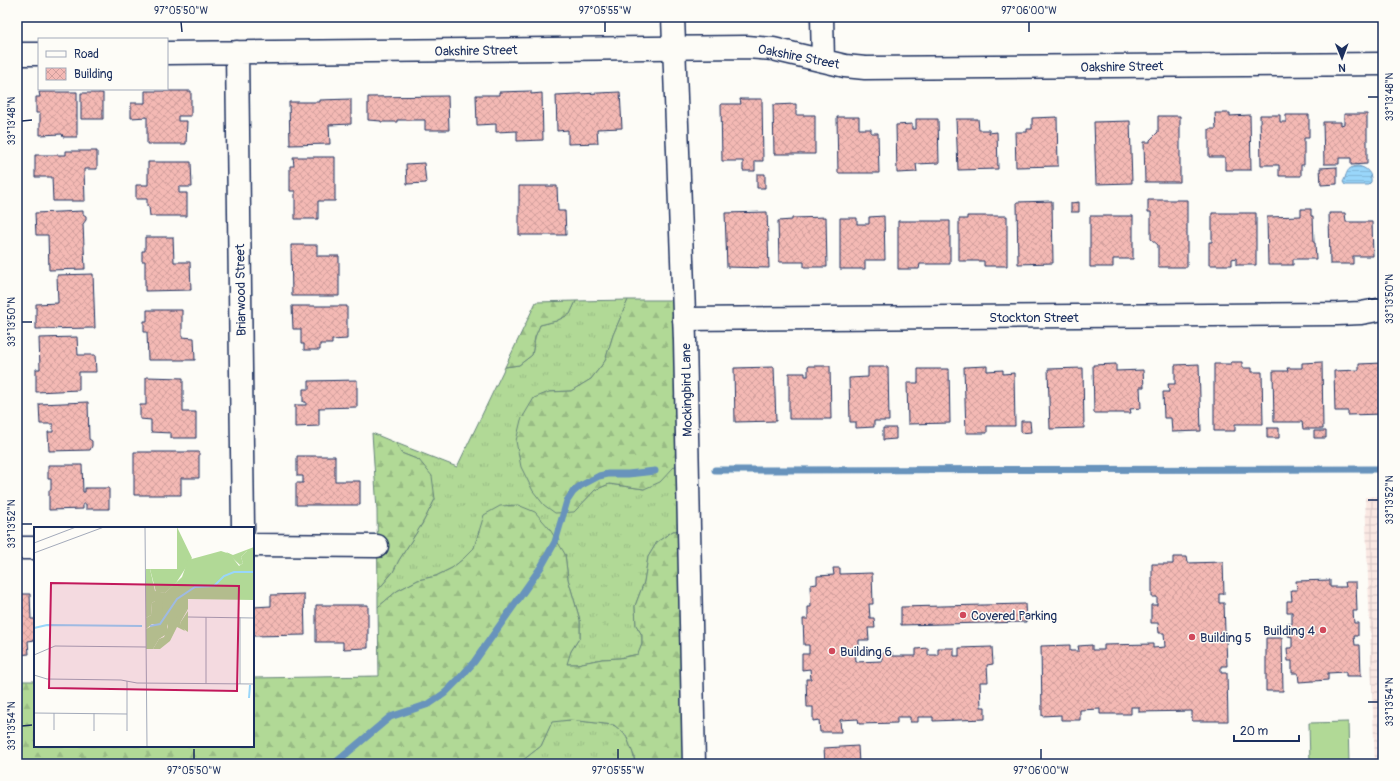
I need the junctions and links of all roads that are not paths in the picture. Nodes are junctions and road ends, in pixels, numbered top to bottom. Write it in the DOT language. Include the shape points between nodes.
graph roads {
  1 [pos="673,17"];
  2 [pos="822,17"];
  3 [pos="674,48"];
  4 [pos="237,52"];
  5 [pos="168,53"];
  6 [pos="17,54"];
  7 [pos="38,54"];
  8 [pos="823,61"];
  9 [pos="1383,64"];
  10 [pos="1383,310"];
  11 [pos="684,319"];
  12 [pos="243,527"];
  13 [pos="254,545"];
  14 [pos="377,546"];
  15 [pos="17,548"];
  16 [pos="34,548"];
  17 [pos="694,764"];
  1 -- 3 [label="street, Mockingbird Lane"];
  2 -- 8 [label="street"];
  3 -- 4 [label="street, Oakshire Street"];
  3 -- 8 [label="street, Oakshire Street" via="759,48 788,51"];
  3 -- 11 [label="street, Mockingbird Lane"];
  4 -- 5 [label="street, Oakshire Street"];
  4 -- 12 [label="street, Briarwood Street"];
  6 -- 7 [label="street"];
  8 -- 9 [label="street, Oakshire Street" via="885,68"];
  10 -- 11 [label="street, Stockton Street" via="1338,314"];
  11 -- 17 [label="street, Mockingbird Lane"];
  13 -- 14 [label="street"];
  15 -- 16 [label="street"];
}
